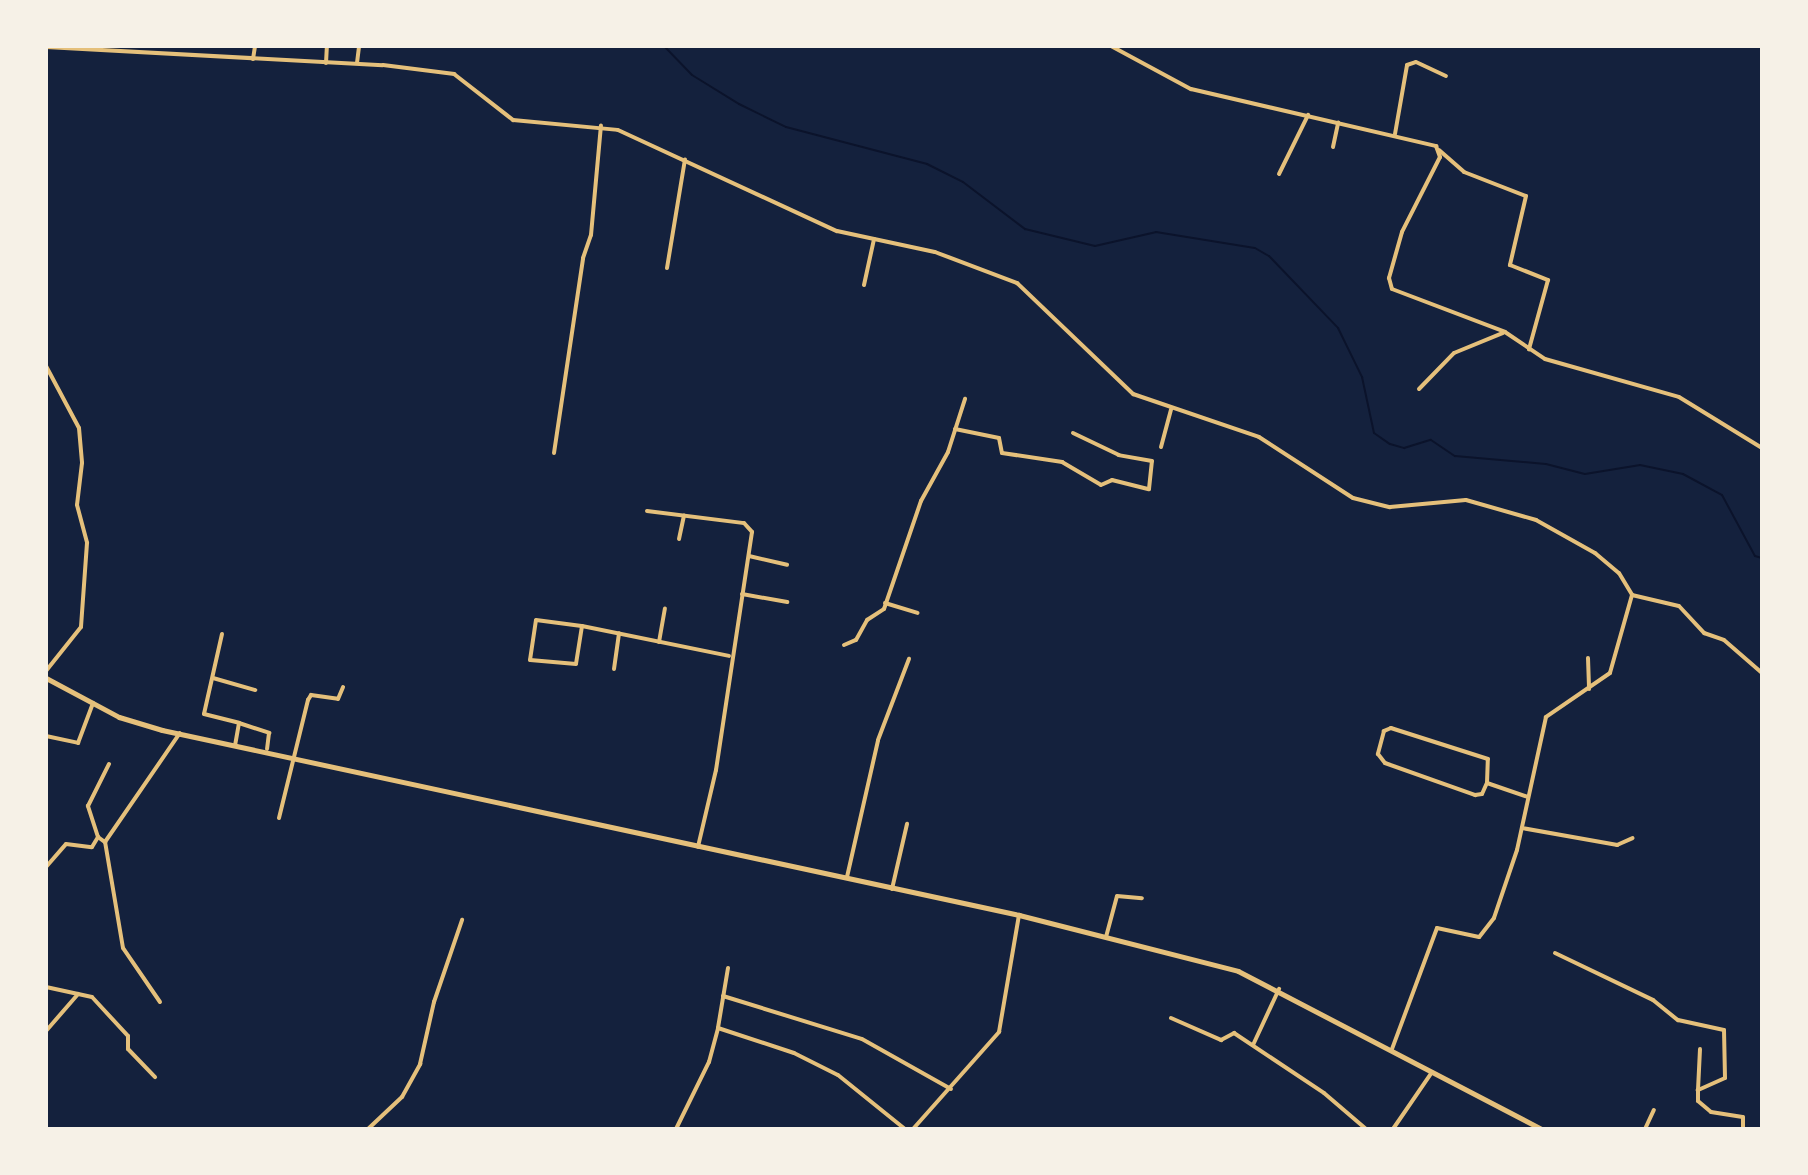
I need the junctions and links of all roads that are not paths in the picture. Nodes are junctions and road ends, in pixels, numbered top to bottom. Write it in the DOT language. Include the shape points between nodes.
graph roads {
  1 [pos="255,46"];
  2 [pos="327,46"];
  3 [pos="359,46"];
  4 [pos="1111,46"];
  5 [pos="46,47"];
  6 [pos="138,48"];
  7 [pos="253,59"];
  8 [pos="326,63"];
  9 [pos="357,64"];
  10 [pos="1446,76"];
  11 [pos="1308,115"];
  12 [pos="1338,123"];
  13 [pos="601,125"];
  14 [pos="1395,134"];
  15 [pos="1333,147"];
  16 [pos="1439,150"];
  17 [pos="685,159"];
  18 [pos="1279,174"];
  19 [pos="874,239"];
  20 [pos="667,268"];
  21 [pos="864,285"];
  22 [pos="1505,332"];
  23 [pos="1529,349"];
  24 [pos="46,366"];
  25 [pos="1419,389"];
  26 [pos="965,399"];
  27 [pos="1171,409"];
  28 [pos="955,429"];
  29 [pos="1073,433"];
  30 [pos="1161,447"];
  31 [pos="1762,448"];
  32 [pos="554,453"];
  33 [pos="647,511"];
  34 [pos="684,516"];
  35 [pos="679,539"];
  36 [pos="749,556"];
  37 [pos="787,565"];
  38 [pos="742,594"];
  39 [pos="1632,595"];
  40 [pos="787,602"];
  41 [pos="885,603"];
  42 [pos="665,609"];
  43 [pos="917,613"];
  44 [pos="582,626"];
  45 [pos="619,633"];
  46 [pos="222,634"];
  47 [pos="659,642"];
  48 [pos="844,645"];
  49 [pos="729,656"];
  50 [pos="1588,658"];
  51 [pos="909,659"];
  52 [pos="614,669"];
  53 [pos="46,671"];
  54 [pos="1762,673"];
  55 [pos="46,678"];
  56 [pos="213,678"];
  57 [pos="343,687"];
  58 [pos="1589,689"];
  59 [pos="255,690"];
  60 [pos="93,703"];
  61 [pos="239,723"];
  62 [pos="180,733"];
  63 [pos="46,736"];
  64 [pos="235,746"];
  65 [pos="267,749"];
  66 [pos="295,755"];
  67 [pos="109,764"];
  68 [pos="1487,783"];
  69 [pos="1530,798"];
  70 [pos="279,818"];
  71 [pos="907,824"];
  72 [pos="1522,828"];
  73 [pos="98,837"];
  74 [pos="1633,838"];
  75 [pos="105,842"];
  76 [pos="698,847"];
  77 [pos="46,867"];
  78 [pos="846,879"];
  79 [pos="892,889"];
  80 [pos="1142,898"];
  81 [pos="1019,915"];
  82 [pos="462,920"];
  83 [pos="1106,937"];
  84 [pos="1555,953"];
  85 [pos="728,968"];
  86 [pos="46,987"];
  87 [pos="1279,989"];
  88 [pos="78,993"];
  89 [pos="723,996"];
  90 [pos="160,1002"];
  91 [pos="1171,1018"];
  92 [pos="718,1028"];
  93 [pos="46,1031"];
  94 [pos="1253,1045"];
  95 [pos="1392,1049"];
  96 [pos="1700,1049"];
  97 [pos="1433,1070"];
  98 [pos="155,1077"];
  99 [pos="951,1089"];
  100 [pos="1698,1090"];
  101 [pos="1654,1110"];
  102 [pos="368,1129"];
  103 [pos="676,1129"];
  104 [pos="905,1129"];
  105 [pos="913,1129"];
  106 [pos="1366,1129"];
  107 [pos="1393,1129"];
  108 [pos="1542,1129"];
  109 [pos="1645,1129"];
  110 [pos="1743,1129"];
  1 -- 7 [label="street"];
  2 -- 8 [label="street"];
  3 -- 9 [label="street"];
  4 -- 11 [label="street" via="1191,89"];
  5 -- 6 [label="street"];
  6 -- 7 [label="street"];
  7 -- 8 [label="street"];
  8 -- 9 [label="street"];
  9 -- 13 [label="street" via="454,74 513,120"];
  10 -- 14 [label="street" via="1416,62 1407,65"];
  11 -- 12 [label="street"];
  11 -- 18 [label="street"];
  12 -- 14 [label="street"];
  12 -- 15 [label="street"];
  13 -- 17 [label="street"];
  13 -- 32 [label="street" via="591,235 583,258"];
  14 -- 16 [label="street"];
  16 -- 22 [label="street" via="1437,165 1402,232 1389,285 1420,304"];
  16 -- 23 [label="street" via="1464,172 1526,196 1510,265 1548,280"];
  17 -- 19 [label="street" via="837,231"];
  17 -- 20 [label="street"];
  19 -- 21 [label="street"];
  19 -- 27 [label="street" via="947,256 1017,283 1124,386"];
  22 -- 23 [label="street"];
  22 -- 25 [label="street" via="1454,353"];
  23 -- 31 [label="street" via="1559,364 1679,397"];
  24 -- 53 [label="street" via="79,428 77,505 87,543 81,627"];
  26 -- 28 [label="street"];
  27 -- 30 [label="street"];
  27 -- 39 [label="street" via="1250,432 1330,486 1365,502 1412,507 1464,499 1536,520 1595,553 1619,573"];
  28 -- 29 [label="street" via="999,438 1002,453 1062,462 1101,485 1112,480 1149,489 1152,461 1109,451"];
  28 -- 41 [label="street" via="921,501"];
  33 -- 34 [label="street"];
  34 -- 35 [label="street"];
  34 -- 36 [label="street" via="750,526"];
  36 -- 37 [label="street"];
  36 -- 38 [label="street"];
  38 -- 40 [label="street"];
  38 -- 49 [label="street"];
  39 -- 54 [label="street" via="1682,608 1704,633 1724,640"];
  39 -- 58 [label="street" via="1610,673"];
  41 -- 43 [label="street"];
  41 -- 48 [label="street" via="856,640"];
  42 -- 47 [label="street"];
  44 -- 44 [label="street" via="576,664 530,660 534,621"];
  44 -- 45 [label="street"];
  45 -- 47 [label="street"];
  45 -- 52 [label="street"];
  46 -- 56 [label="street"];
  47 -- 49 [label="street"];
  49 -- 76 [label="street" via="716,770"];
  50 -- 58 [label="street"];
  51 -- 78 [label="street" via="878,740"];
  55 -- 60 [label="street"];
  56 -- 59 [label="street"];
  56 -- 61 [label="street" via="204,714"];
  57 -- 66 [label="street" via="338,699 311,695"];
  58 -- 69 [label="street" via="1544,721"];
  60 -- 62 [label="street" via="119,717"];
  60 -- 63 [label="street" via="78,743"];
  61 -- 64 [label="street"];
  61 -- 65 [label="street" via="269,733"];
  62 -- 64 [label="street"];
  62 -- 75 [label="street"];
  64 -- 65 [label="street"];
  65 -- 66 [label="street"];
  66 -- 70 [label="street"];
  66 -- 76 [label="street"];
  67 -- 73 [label="street" via="88,806"];
  68 -- 68 [label="street" via="1488,759 1391,728 1384,731 1378,754 1385,763 1475,795 1482,794"];
  68 -- 69 [label="street"];
  69 -- 72 [label="street"];
  71 -- 79 [label="street"];
  72 -- 74 [label="street" via="1617,845"];
  72 -- 95 [label="street" via="1486,932 1473,937 1445,926 1435,931 1420,986"];
  73 -- 75 [label="street"];
  73 -- 77 [label="street" via="92,847 65,845"];
  75 -- 90 [label="street" via="123,948"];
  76 -- 78 [label="street"];
  78 -- 79 [label="street"];
  79 -- 81 [label="street"];
  80 -- 83 [label="street" via="1117,896"];
  81 -- 83 [label="street"];
  81 -- 99 [label="street" via="999,1032"];
  82 -- 102 [label="street" via="420,1064 402,1097"];
  83 -- 87 [label="street" via="1238,971"];
  84 -- 100 [label="street" via="1653,1000 1678,1020 1724,1030 1725,1078"];
  85 -- 89 [label="street"];
  86 -- 88 [label="street"];
  87 -- 94 [label="street"];
  87 -- 95 [label="street"];
  88 -- 93 [label="street" via="71,1008"];
  88 -- 98 [label="street" via="105,1009 130,1038 130,1052"];
  89 -- 92 [label="street"];
  89 -- 99 [label="street" via="862,1039"];
  91 -- 94 [label="street" via="1221,1040 1234,1033"];
  92 -- 103 [label="street" via="709,1062"];
  92 -- 104 [label="street" via="815,1062"];
  94 -- 106 [label="street"];
  95 -- 97 [label="street"];
  96 -- 100 [label="street"];
  97 -- 107 [label="street"];
  97 -- 108 [label="street"];
  99 -- 105 [label="street"];
  100 -- 110 [label="street" via="1700,1105 1743,1117"];
  101 -- 109 [label="street"];
}
